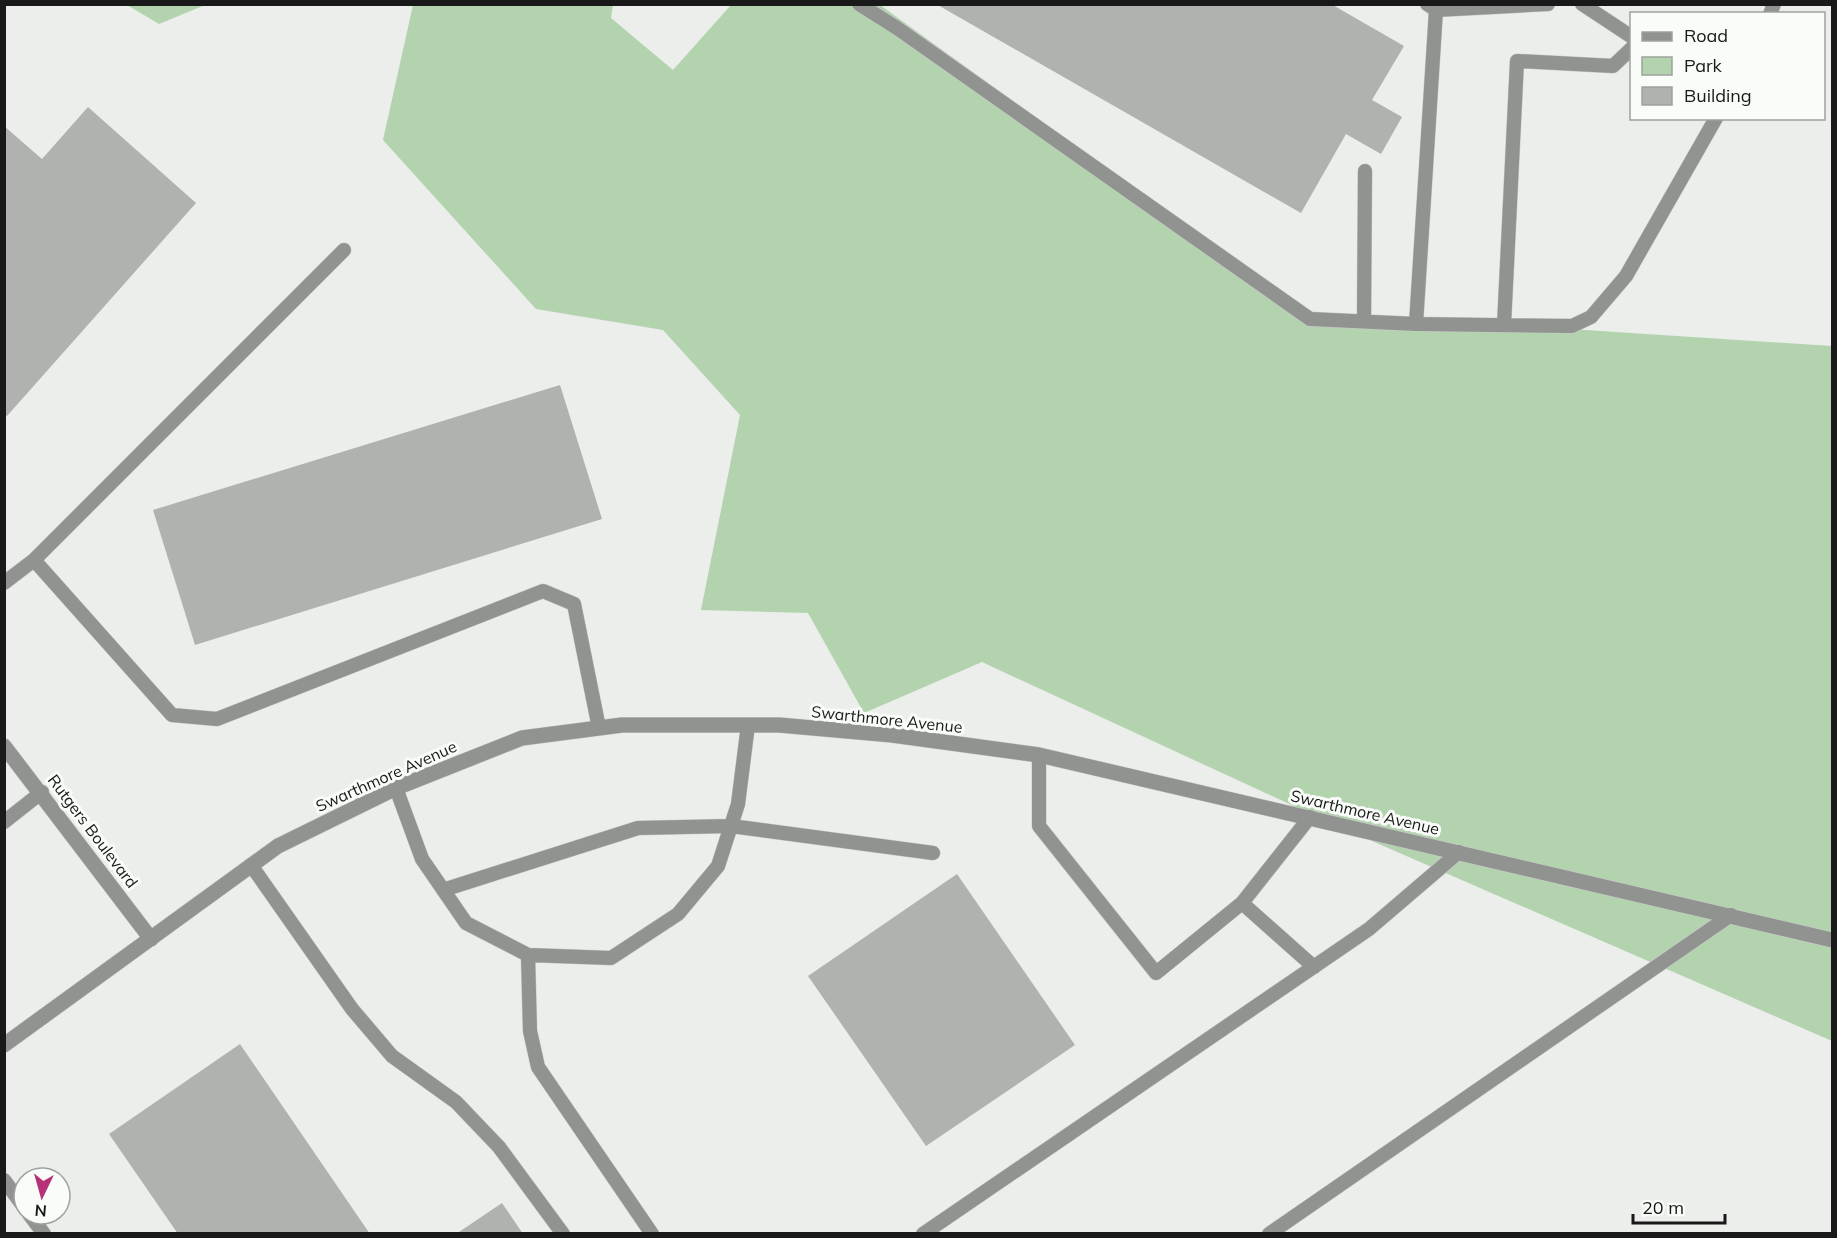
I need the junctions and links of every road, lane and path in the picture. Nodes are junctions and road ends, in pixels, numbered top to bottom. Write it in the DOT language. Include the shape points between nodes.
graph roads {
  1 [pos="859,4"];
  2 [pos="1548,4"];
  3 [pos="1582,4"];
  4 [pos="1432,7"];
  5 [pos="1630,36"];
  6 [pos="1630,50"];
  7 [pos="1715,120"];
  8 [pos="1365,171"];
  9 [pos="344,250"];
  10 [pos="1364,321"];
  11 [pos="1416,324"];
  12 [pos="1504,325"];
  13 [pos="34,560"];
  14 [pos="4,583"];
  15 [pos="748,725"];
  16 [pos="599,728"];
  17 [pos="4,746"];
  18 [pos="1039,755"];
  19 [pos="396,788"];
  20 [pos="42,792"];
  21 [pos="1310,817"];
  22 [pos="4,822"];
  23 [pos="731,826"];
  24 [pos="1459,852"];
  25 [pos="933,853"];
  26 [pos="251,866"];
  27 [pos="443,890"];
  28 [pos="1242,903"];
  29 [pos="1731,915"];
  30 [pos="151,939"];
  31 [pos="1833,940"];
  32 [pos="528,955"];
  33 [pos="1314,967"];
  34 [pos="4,1046"];
  35 [pos="563,1233"];
  36 [pos="652,1233"];
  37 [pos="923,1233"];
  38 [pos="1269,1233"];
  1 -- 10 [label="lane" via="1310,319"];
  2 -- 4 [label="lane"];
  3 -- 5 [label="lane"];
  4 -- 11 [label="lane"];
  6 -- 12 [label="lane" via="1612,66 1517,61"];
  7 -- 12 [label="lane" via="1626,276 1591,317 1572,326"];
  8 -- 10 [label="lane"];
  9 -- 13 [label="lane"];
  10 -- 11 [label="lane"];
  11 -- 12 [label="lane"];
  13 -- 14 [label="lane"];
  13 -- 16 [label="lane" via="171,715 216,719 543,591 574,603"];
  15 -- 16 [label="street, Swarthmore Avenue"];
  15 -- 18 [label="street, Swarthmore Avenue" via="892,735"];
  15 -- 23 [label="lane" via="738,804"];
  16 -- 19 [label="street, Swarthmore Avenue" via="522,738"];
  17 -- 20 [label="street, Rutgers Boulevard"];
  18 -- 21 [label="street, Swarthmore Avenue"];
  18 -- 28 [label="lane" via="1040,826 1156,973"];
  19 -- 26 [label="street, Swarthmore Avenue" via="278,846"];
  19 -- 27 [label="lane" via="422,859"];
  20 -- 22 [label="lane"];
  20 -- 30 [label="street, Rutgers Boulevard"];
  21 -- 24 [label="street, Swarthmore Avenue"];
  21 -- 28 [label="lane"];
  23 -- 25 [label="lane"];
  23 -- 27 [label="lane" via="638,828"];
  23 -- 32 [label="lane" via="718,866 678,914 611,958"];
  24 -- 29 [label="street, Swarthmore Avenue"];
  24 -- 33 [label="lane" via="1369,929"];
  26 -- 30 [label="street, Swarthmore Avenue"];
  26 -- 35 [label="lane" via="352,1009 392,1056 456,1102 499,1147"];
  27 -- 32 [label="lane" via="466,923"];
  28 -- 33 [label="lane"];
  29 -- 31 [label="street, Swarthmore Avenue"];
  29 -- 38 [label="lane"];
  30 -- 34 [label="street, Swarthmore Avenue"];
  32 -- 36 [label="lane" via="530,1031 538,1067"];
  33 -- 37 [label="lane"];
}
